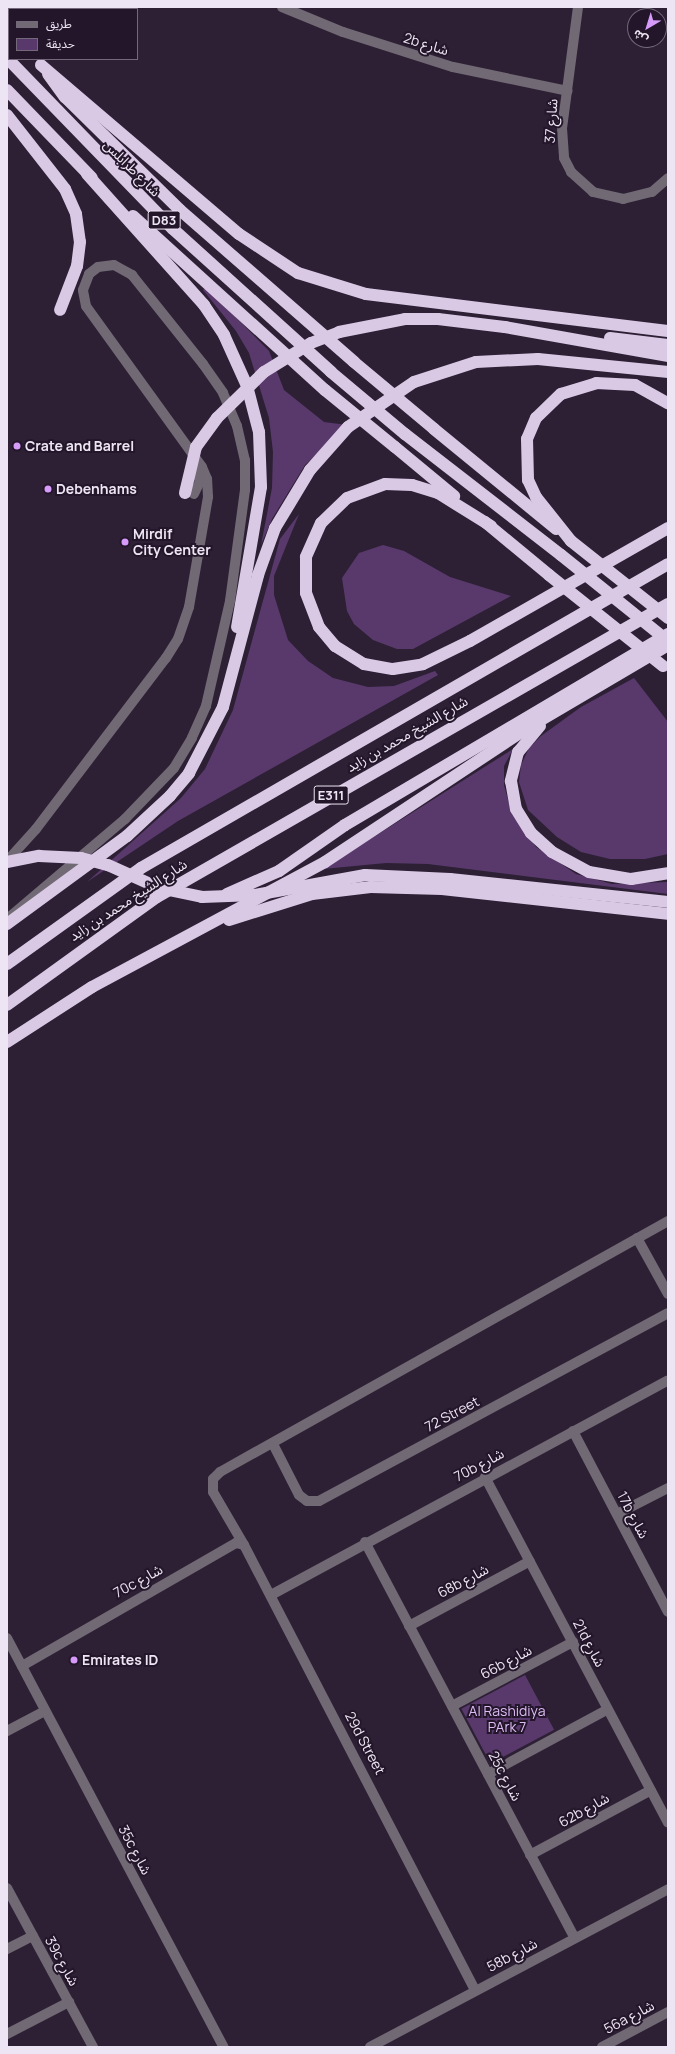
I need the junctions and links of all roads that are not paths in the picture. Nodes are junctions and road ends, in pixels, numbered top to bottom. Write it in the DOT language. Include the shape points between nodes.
graph roads {
  1 [pos="282,7"];
  2 [pos="578,7"];
  3 [pos="9,60"];
  4 [pos="38,62"];
  5 [pos="7,90"];
  6 [pos="568,91"];
  7 [pos="7,115"];
  8 [pos="87,174"];
  9 [pos="668,178"];
  10 [pos="60,310"];
  11 [pos="510,328"];
  12 [pos="668,331"];
  13 [pos="668,345"];
  14 [pos="668,356"];
  15 [pos="668,372"];
  16 [pos="131,373"];
  17 [pos="668,403"];
  18 [pos="187,493"];
  19 [pos="668,520"];
  20 [pos="491,526"];
  21 [pos="668,528"];
  22 [pos="570,541"];
  23 [pos="640,544"];
  24 [pos="668,564"];
  25 [pos="668,604"];
  26 [pos="668,618"];
  27 [pos="668,634"];
  28 [pos="668,641"];
  29 [pos="668,644"];
  30 [pos="233,667"];
  31 [pos="666,670"];
  32 [pos="562,707"];
  33 [pos="7,862"];
  34 [pos="668,873"];
  35 [pos="213,897"];
  36 [pos="668,902"];
  37 [pos="668,914"];
  38 [pos="7,919"];
  39 [pos="7,924"];
  40 [pos="188,935"];
  41 [pos="7,964"];
  42 [pos="7,1005"];
  43 [pos="7,1042"];
  44 [pos="668,1221"];
  45 [pos="637,1238"];
  46 [pos="668,1294"];
  47 [pos="668,1313"];
  48 [pos="668,1380"];
  49 [pos="573,1431"];
  50 [pos="273,1444"];
  51 [pos="485,1477"];
  52 [pos="668,1488"];
  53 [pos="617,1514"];
  54 [pos="365,1542"];
  55 [pos="243,1544"];
  56 [pos="530,1561"];
  57 [pos="270,1593"];
  58 [pos="664,1593"];
  59 [pos="668,1612"];
  60 [pos="409,1626"];
  61 [pos="7,1638"];
  62 [pos="573,1642"];
  63 [pos="21,1664"];
  64 [pos="452,1706"];
  65 [pos="608,1709"];
  66 [pos="45,1711"];
  67 [pos="7,1731"];
  68 [pos="488,1774"];
  69 [pos="651,1790"];
  70 [pos="668,1822"];
  71 [pos="530,1855"];
  72 [pos="7,1888"];
  73 [pos="668,1889"];
  74 [pos="32,1936"];
  75 [pos="575,1938"];
  76 [pos="7,1949"];
  77 [pos="478,1989"];
  78 [pos="69,2002"];
  79 [pos="668,2012"];
  80 [pos="7,2034"];
  81 [pos="93,2047"];
  82 [pos="224,2047"];
  83 [pos="370,2047"];
  84 [pos="602,2047"];
  1 -- 6 [label="street, 2b شارع" via="350,34 453,67"];
  2 -- 6 [label="street, شارع 37"];
  3 -- 28 [label="highway, شارع طرابلس / D83, bridge" via="162,218 331,372 405,434"];
  4 -- 12 [label="highway" via="257,249 306,276 366,294"];
  4 -- 22 [label="highway, شارع طرابلس / D83, bridge" via="65,97 120,153 251,274"];
  5 -- 8 [label="highway"];
  6 -- 9 [label="street, شارع 37" via="561,143 564,158 581,183 601,195 623,199 652,192"];
  7 -- 10 [label="highway" via="65,189 76,214 80,242 74,278"];
  8 -- 20 [label="highway, bridge" via="325,390"];
  8 -- 30 [label="highway" via="207,310 232,352 253,404 258,432 261,487"];
  11 -- 13 [label="highway" via="568,332"];
  11 -- 14 [label="highway"];
  11 -- 18 [label="highway, bridge" via="438,319 405,319 339,332 311,343 264,372 231,401 203,435 194,454"];
  15 -- 30 [label="highway" via="592,363 491,360 438,372 388,397 336,439 310,470 286,507 258,576"];
  16 -- 18 [label="street" via="200,477"];
  16 -- 33 [label="street" via="202,467 206,479 208,497 188,613 166,658 36,829"];
  16 -- 38 [label="street" via="84,301 86,278 103,265 119,266 132,275 203,364 231,409 242,443 244,505 213,684 192,738 163,782 106,836"];
  17 -- 22 [label="highway" via="635,385 596,383 561,394 536,418 527,440 528,480 536,497"];
  19 -- 23 [label="highway"];
  20 -- 23 [label="highway" via="425,488 385,484 359,492 328,514 310,545 304,581 313,616 326,637 355,660 384,668 413,667 470,642"];
  20 -- 31 [label="highway, bridge"];
  21 -- 23 [label="highway"];
  22 -- 26 [label="highway, bridge"];
  24 -- 41 [label="highway, شارع الشيخ محمد بن زايد / E311" via="141,868"];
  25 -- 42 [label="highway, شارع الشيخ محمد بن زايد / E311" via="157,897"];
  27 -- 35 [label="highway, bridge" via="345,825 267,878"];
  29 -- 32 [label="highway"];
  30 -- 39 [label="highway" via="223,707 205,748 170,796 127,836"];
  32 -- 34 [label="highway" via="528,738 514,761 511,790 520,818 552,852 589,872 632,879"];
  32 -- 40 [label="highway" via="325,862"];
  33 -- 35 [label="highway, bridge" via="39,856 81,858 108,865 169,892"];
  35 -- 36 [label="highway, bridge" via="255,895 365,875 450,879"];
  37 -- 40 [label="highway" via="442,889 363,887 298,898"];
  40 -- 43 [label="highway" via="92,988"];
  44 -- 45 [label="street"];
  45 -- 46 [label="street"];
  45 -- 50 [label="street"];
  47 -- 50 [label="street, 72 Street" via="320,1501 302,1498"];
  48 -- 49 [label="street, 70b شارع"];
  49 -- 51 [label="street, 70b شارع"];
  49 -- 53 [label="street, 17b شارع"];
  50 -- 55 [label="street, 29d Street" via="229,1468 219,1483 219,1501"];
  51 -- 54 [label="street, 70b شارع"];
  51 -- 56 [label="street, 21d شارع"];
  52 -- 53 [label="street"];
  53 -- 58 [label="street, 17b شارع"];
  54 -- 57 [label="street, 70b شارع"];
  54 -- 60 [label="street, 25c شارع"];
  55 -- 57 [label="street, 29d Street"];
  55 -- 63 [label="street, 70c شارع" via="236,1543"];
  56 -- 60 [label="street, 68b شارع"];
  56 -- 62 [label="street, 21d شارع"];
  57 -- 77 [label="street, 29d Street"];
  58 -- 59 [label="street, 17b شارع"];
  60 -- 64 [label="street, 25c شارع"];
  61 -- 63 [label="street, 35c شارع"];
  62 -- 64 [label="street, 66b شارع"];
  62 -- 65 [label="street, 21d شارع"];
  63 -- 66 [label="street, 35c شارع"];
  64 -- 68 [label="street, 25c شارع"];
  65 -- 68 [label="street"];
  65 -- 69 [label="street, 21d شارع"];
  66 -- 67 [label="street"];
  66 -- 82 [label="street, 35c شارع"];
  68 -- 71 [label="street, 25c شارع"];
  69 -- 70 [label="street, 21d شارع"];
  69 -- 71 [label="street, 62b شارع"];
  71 -- 75 [label="street, 25c شارع"];
  72 -- 74 [label="street, 39c شارع"];
  73 -- 75 [label="street, 58b شارع"];
  74 -- 76 [label="street"];
  74 -- 78 [label="street, 39c شارع"];
  75 -- 77 [label="street, 58b شارع"];
  77 -- 83 [label="street, 58b شارع"];
  78 -- 80 [label="street"];
  78 -- 81 [label="street, 39c شارع"];
  79 -- 84 [label="street, 56a شارع"];
}
